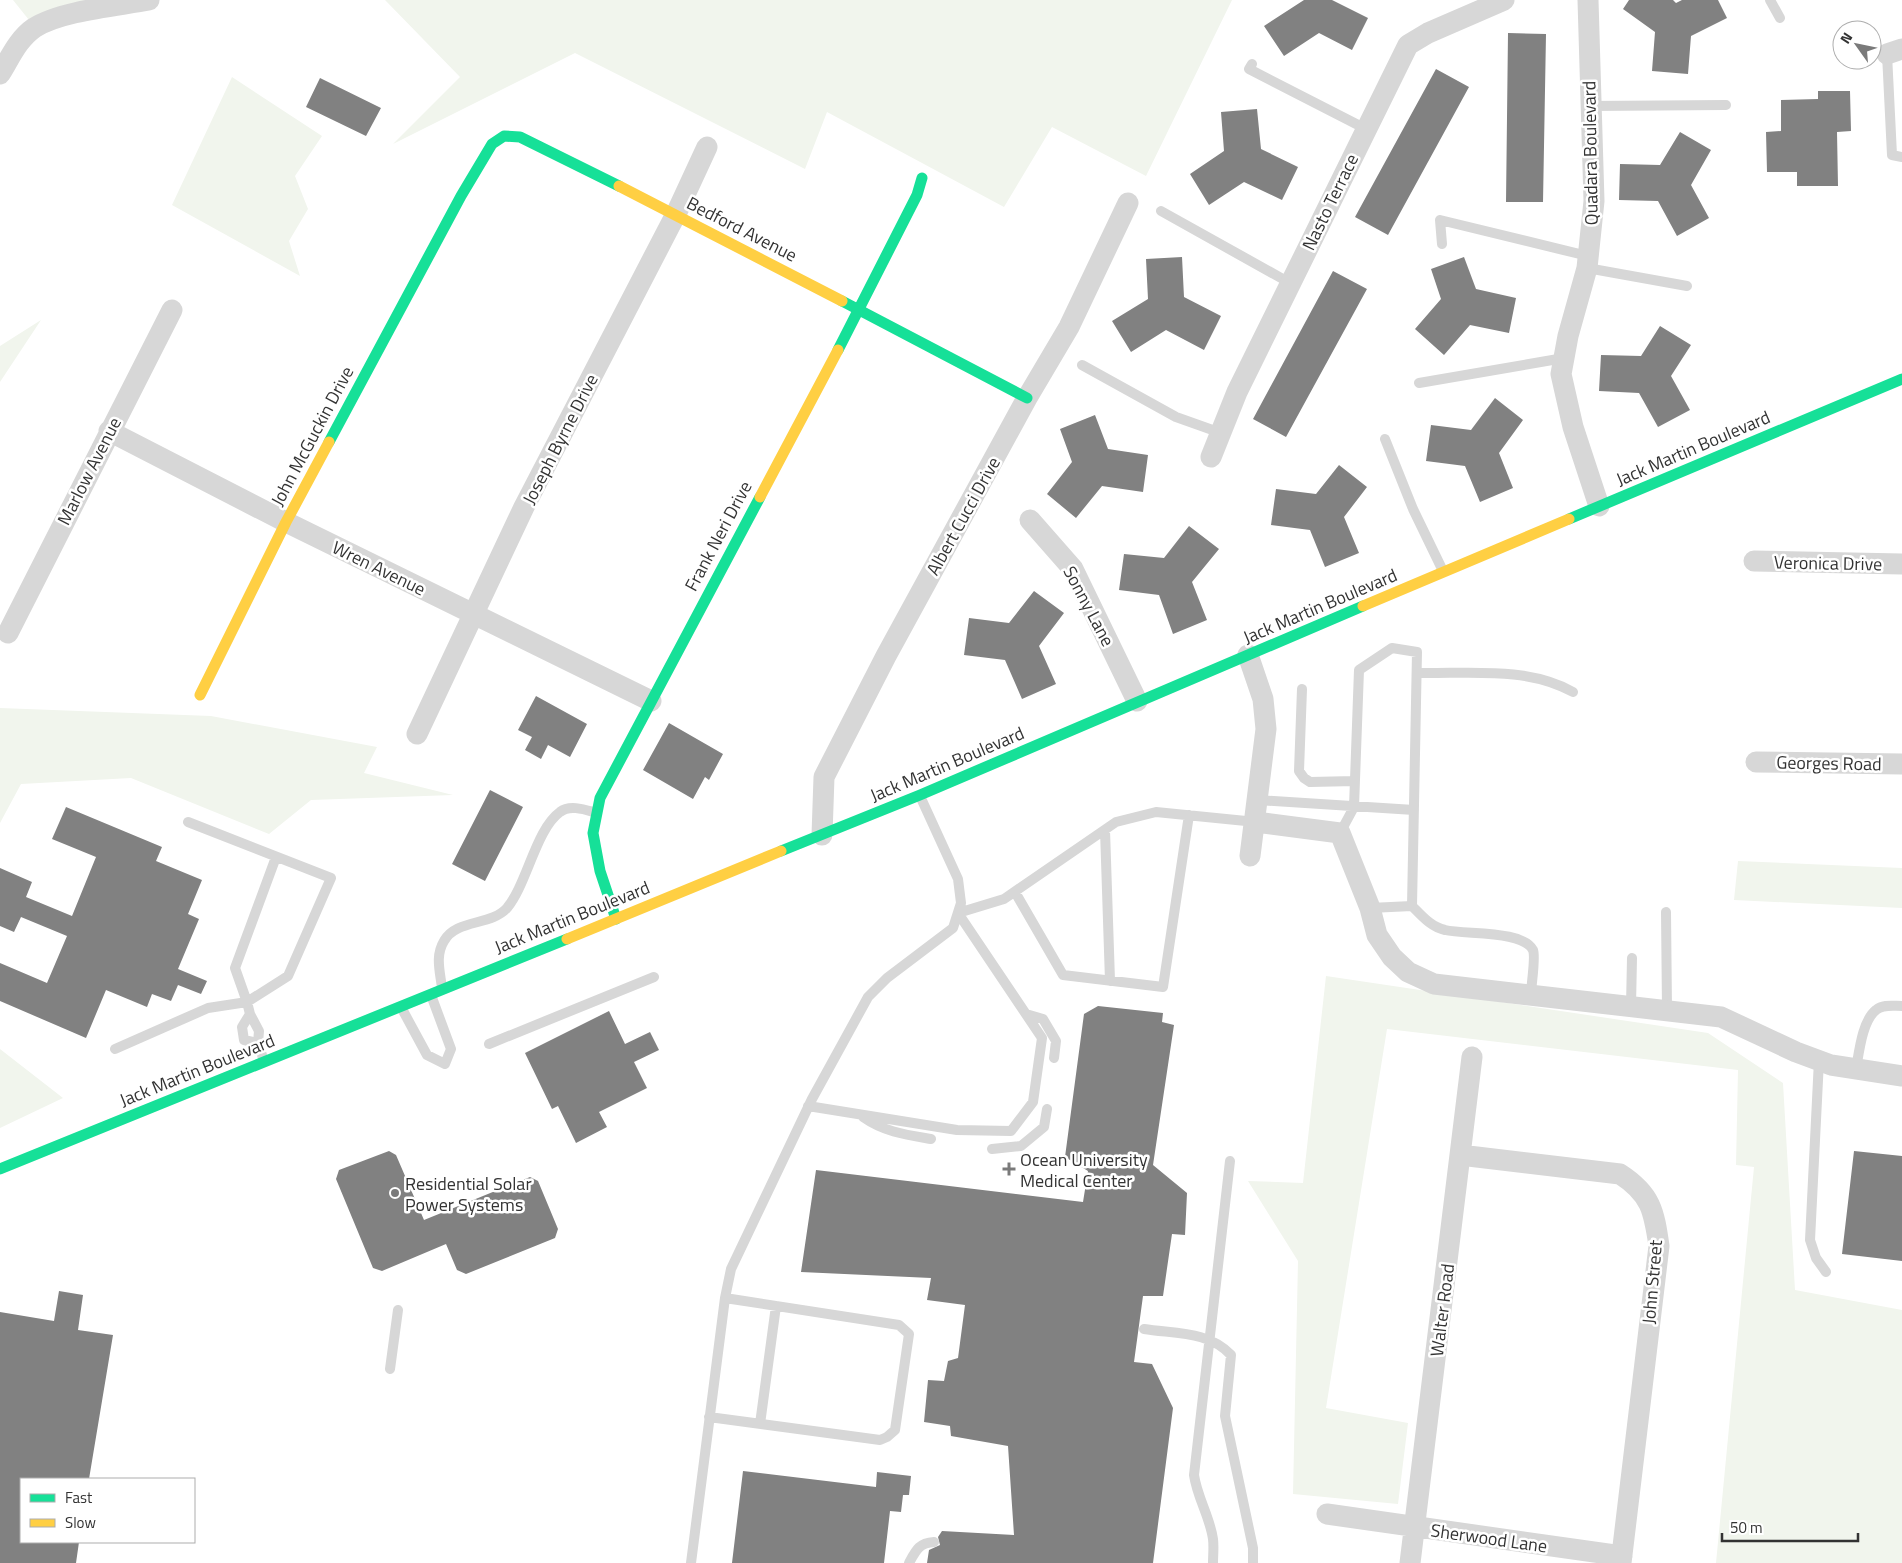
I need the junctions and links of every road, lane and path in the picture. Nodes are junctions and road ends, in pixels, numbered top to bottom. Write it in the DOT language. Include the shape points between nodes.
graph roads {
  1 [pos="149,0"];
  2 [pos="1504,0"];
  3 [pos="1588,0"];
  4 [pos="1770,0"];
  5 [pos="80,6"];
  6 [pos="1780,18"];
  7 [pos="1894,51"];
  8 [pos="1252,64"];
  9 [pos="0,74"];
  10 [pos="1726,105"];
  11 [pos="1589,106"];
  12 [pos="1366,129"];
  13 [pos="707,147"];
  14 [pos="1902,157"];
  15 [pos="922,178"];
  16 [pos="461,196"];
  17 [pos="1128,203"];
  18 [pos="1161,211"];
  19 [pos="676,214"];
  20 [pos="1442,244"];
  21 [pos="1588,262"];
  22 [pos="1290,283"];
  23 [pos="1687,286"];
  24 [pos="172,310"];
  25 [pos="860,310"];
  26 [pos="1564,358"];
  27 [pos="1082,365"];
  28 [pos="1902,379"];
  29 [pos="1419,383"];
  30 [pos="1027,398"];
  31 [pos="109,431"];
  32 [pos="1220,433"];
  33 [pos="1385,439"];
  34 [pos="1211,457"];
  35 [pos="1599,506"];
  36 [pos="1030,520"];
  37 [pos="286,522"];
  38 [pos="1754,561"];
  39 [pos="1902,564"];
  40 [pos="1444,572"];
  41 [pos="474,614"];
  42 [pos="8,633"];
  43 [pos="1248,655"];
  44 [pos="1417,673"];
  45 [pos="1302,689"];
  46 [pos="1573,692"];
  47 [pos="200,695"];
  48 [pos="651,701"];
  49 [pos="1137,701"];
  50 [pos="417,734"];
  51 [pos="1756,762"];
  52 [pos="1902,764"];
  53 [pos="1355,781"];
  54 [pos="920,795"];
  55 [pos="1258,800"];
  56 [pos="1354,807"];
  57 [pos="1414,810"];
  58 [pos="597,812"];
  59 [pos="1189,814"];
  60 [pos="188,822"];
  61 [pos="1256,822"];
  62 [pos="1105,830"];
  63 [pos="1340,833"];
  64 [pos="822,835"];
  65 [pos="1250,856"];
  66 [pos="276,857"];
  67 [pos="1015,892"];
  68 [pos="1412,906"];
  69 [pos="1370,908"];
  70 [pos="958,912"];
  71 [pos="1666,912"];
  72 [pos="616,918"];
  73 [pos="1632,958"];
  74 [pos="654,978"];
  75 [pos="1110,981"];
  76 [pos="436,992"];
  77 [pos="1531,995"];
  78 [pos="247,1002"];
  79 [pos="400,1006"];
  80 [pos="1631,1006"];
  81 [pos="1902,1006"];
  82 [pos="1667,1010"];
  83 [pos="250,1014"];
  84 [pos="1026,1014"];
  85 [pos="258,1043"];
  86 [pos="489,1044"];
  87 [pos="115,1049"];
  88 [pos="1472,1057"];
  89 [pos="1054,1058"];
  90 [pos="1819,1060"];
  91 [pos="264,1062"];
  92 [pos="1856,1069"];
  93 [pos="1902,1076"];
  94 [pos="808,1106"];
  95 [pos="1047,1109"];
  96 [pos="861,1115"];
  97 [pos="932,1139"];
  98 [pos="992,1149"];
  99 [pos="1460,1155"];
  100 [pos="1230,1161"];
  101 [pos="0,1169"];
  102 [pos="1826,1272"];
  103 [pos="724,1298"];
  104 [pos="776,1306"];
  105 [pos="398,1310"];
  106 [pos="1144,1329"];
  107 [pos="1209,1338"];
  108 [pos="390,1369"];
  109 [pos="709,1417"];
  110 [pos="760,1424"];
  111 [pos="1328,1514"];
  112 [pos="1415,1528"];
  113 [pos="934,1542"];
  114 [pos="1621,1559"];
  115 [pos="691,1563"];
  116 [pos="909,1563"];
  117 [pos="1213,1563"];
  118 [pos="1253,1563"];
  119 [pos="1410,1563"];
  1 -- 5 [label="street"];
  2 -- 12 [label="street, Nasto Terrace" via="1408,45"];
  3 -- 11 [label="street, Quadara Boulevard"];
  4 -- 6 [label="lane"];
  5 -- 9 [label="street" via="68,15 35,28 18,43"];
  7 -- 14 [label="lane" via="1892,155"];
  8 -- 12 [label="lane" via="1249,69"];
  10 -- 11 [label="lane"];
  11 -- 21 [label="street, Quadara Boulevard" via="1594,201"];
  12 -- 22 [label="street, Nasto Terrace"];
  13 -- 19 [label="street, Joseph Byrne Drive"];
  15 -- 25 [label="street, Frank Neri Drive" via="917,195"];
  16 -- 19 [label="street, Bedford Avenue" via="492,144 504,136 512,136 520,137"];
  16 -- 37 [label="street, John McGuckin Drive"];
  17 -- 30 [label="street, Albert Cucci Drive" via="1069,327"];
  18 -- 22 [label="lane"];
  19 -- 25 [label="street, Bedford Avenue"];
  19 -- 41 [label="street, Joseph Byrne Drive" via="524,507"];
  20 -- 21 [label="lane" via="1440,220"];
  21 -- 23 [label="lane"];
  21 -- 26 [label="street, Quadara Boulevard"];
  22 -- 32 [label="street, Nasto Terrace"];
  24 -- 31 [label="street, Marlow Avenue"];
  25 -- 30 [label="street, Bedford Avenue"];
  25 -- 48 [label="street, Frank Neri Drive"];
  26 -- 29 [label="lane"];
  26 -- 35 [label="street, Quadara Boulevard" via="1561,374 1572,427"];
  27 -- 32 [label="lane" via="1176,417"];
  28 -- 35 [label="street, Jack Martin Boulevard"];
  30 -- 64 [label="street, Albert Cucci Drive" via="824,776"];
  31 -- 37 [label="street, Wren Avenue"];
  31 -- 42 [label="street, Marlow Avenue"];
  32 -- 34 [label="street, Nasto Terrace"];
  33 -- 40 [label="lane" via="1413,509"];
  35 -- 40 [label="street, Jack Martin Boulevard"];
  36 -- 49 [label="street, Sonny Lane" via="1073,569"];
  37 -- 41 [label="street, Wren Avenue"];
  37 -- 47 [label="street, John McGuckin Drive"];
  38 -- 39 [label="street, Veronica Drive"];
  40 -- 43 [label="street, Jack Martin Boulevard"];
  41 -- 48 [label="street, Wren Avenue"];
  41 -- 50 [label="street, Joseph Byrne Drive"];
  43 -- 49 [label="street, Jack Martin Boulevard"];
  43 -- 55 [label="street" via="1263,699 1266,729"];
  44 -- 46 [label="lane" via="1520,675 1556,683"];
  44 -- 53 [label="lane" via="1417,652 1392,648 1359,670"];
  44 -- 57 [label="lane"];
  45 -- 53 [label="lane" via="1299,771 1310,782"];
  48 -- 58 [label="street, Frank Neri Drive" via="600,798"];
  49 -- 54 [label="street, Jack Martin Boulevard"];
  51 -- 52 [label="street, Georges Road"];
  53 -- 56 [label="lane"];
  54 -- 64 [label="street, Jack Martin Boulevard"];
  54 -- 70 [label="lane" via="958,879 962,903"];
  55 -- 56 [label="lane"];
  55 -- 61 [label="street"];
  56 -- 57 [label="lane"];
  56 -- 63 [label="lane"];
  57 -- 68 [label="lane"];
  58 -- 72 [label="street, Frank Neri Drive" via="593,833 600,871"];
  58 -- 76 [label="lane" via="573,808 560,811 548,826 506,909 457,929 445,938 437,953"];
  59 -- 61 [label="lane"];
  59 -- 62 [label="lane" via="1156,812 1116,822"];
  59 -- 75 [label="lane" via="1163,988"];
  60 -- 66 [label="lane"];
  61 -- 63 [label="street"];
  61 -- 65 [label="street"];
  62 -- 67 [label="lane"];
  62 -- 75 [label="lane"];
  63 -- 69 [label="street"];
  64 -- 72 [label="street, Jack Martin Boulevard"];
  66 -- 78 [label="lane" via="235,968"];
  66 -- 78 [label="lane" via="331,878 288,976"];
  67 -- 70 [label="lane" via="1004,899"];
  67 -- 75 [label="lane" via="1063,975"];
  68 -- 69 [label="lane"];
  68 -- 77 [label="lane" via="1426,920 1444,930 1516,938 1528,943 1534,951"];
  69 -- 77 [label="street" via="1377,935 1392,957 1408,972 1434,984"];
  70 -- 84 [label="lane"];
  70 -- 94 [label="lane" via="954,928 887,978 868,997"];
  71 -- 82 [label="lane"];
  72 -- 76 [label="street, Jack Martin Boulevard"];
  73 -- 80 [label="lane"];
  74 -- 86 [label="lane"];
  76 -- 79 [label="street, Jack Martin Boulevard"];
  76 -- 79 [label="lane" via="451,1049 445,1064 427,1055"];
  77 -- 80 [label="street"];
  78 -- 83 [label="lane"];
  78 -- 87 [label="lane" via="208,1008"];
  79 -- 91 [label="street, Jack Martin Boulevard"];
  80 -- 82 [label="street"];
  81 -- 92 [label="lane" via="1886,1005 1875,1011 1864,1031"];
  82 -- 90 [label="street" via="1721,1017"];
  83 -- 85 [label="lane" via="259,1031"];
  83 -- 85 [label="lane" via="242,1028 244,1040"];
  84 -- 89 [label="lane" via="1044,1019 1056,1041"];
  84 -- 96 [label="lane" via="1042,1038 1033,1102 1011,1131 957,1130"];
  85 -- 91 [label="lane"];
  88 -- 99 [label="street, Walter Road"];
  90 -- 92 [label="street"];
  90 -- 102 [label="lane" via="1810,1240 1816,1258"];
  91 -- 101 [label="street, Jack Martin Boulevard"];
  92 -- 93 [label="street"];
  94 -- 96 [label="lane"];
  94 -- 103 [label="lane" via="742,1242"];
  95 -- 98 [label="lane" via="1044,1127 1021,1146"];
  96 -- 97 [label="lane" via="876,1126"];
  99 -- 112 [label="street, Walter Road"];
  99 -- 114 [label="street, John Street" via="1620,1174 1637,1185 1654,1214 1659,1246"];
  100 -- 107 [label="lane"];
  103 -- 104 [label="lane"];
  103 -- 109 [label="lane"];
  104 -- 110 [label="lane"];
  104 -- 110 [label="lane" via="904,1328 908,1334 902,1384 895,1430 880,1440"];
  105 -- 108 [label="lane"];
  106 -- 107 [label="lane"];
  107 -- 117 [label="lane" via="1194,1475 1196,1491 1214,1541"];
  107 -- 118 [label="lane" via="1231,1356 1225,1416 1253,1548"];
  109 -- 110 [label="lane"];
  109 -- 115 [label="lane"];
  111 -- 112 [label="street, Sherwood Lane"];
  112 -- 114 [label="street, Sherwood Lane"];
  112 -- 119 [label="street, Walter Road"];
  113 -- 116 [label="lane" via="923,1543"];
}
